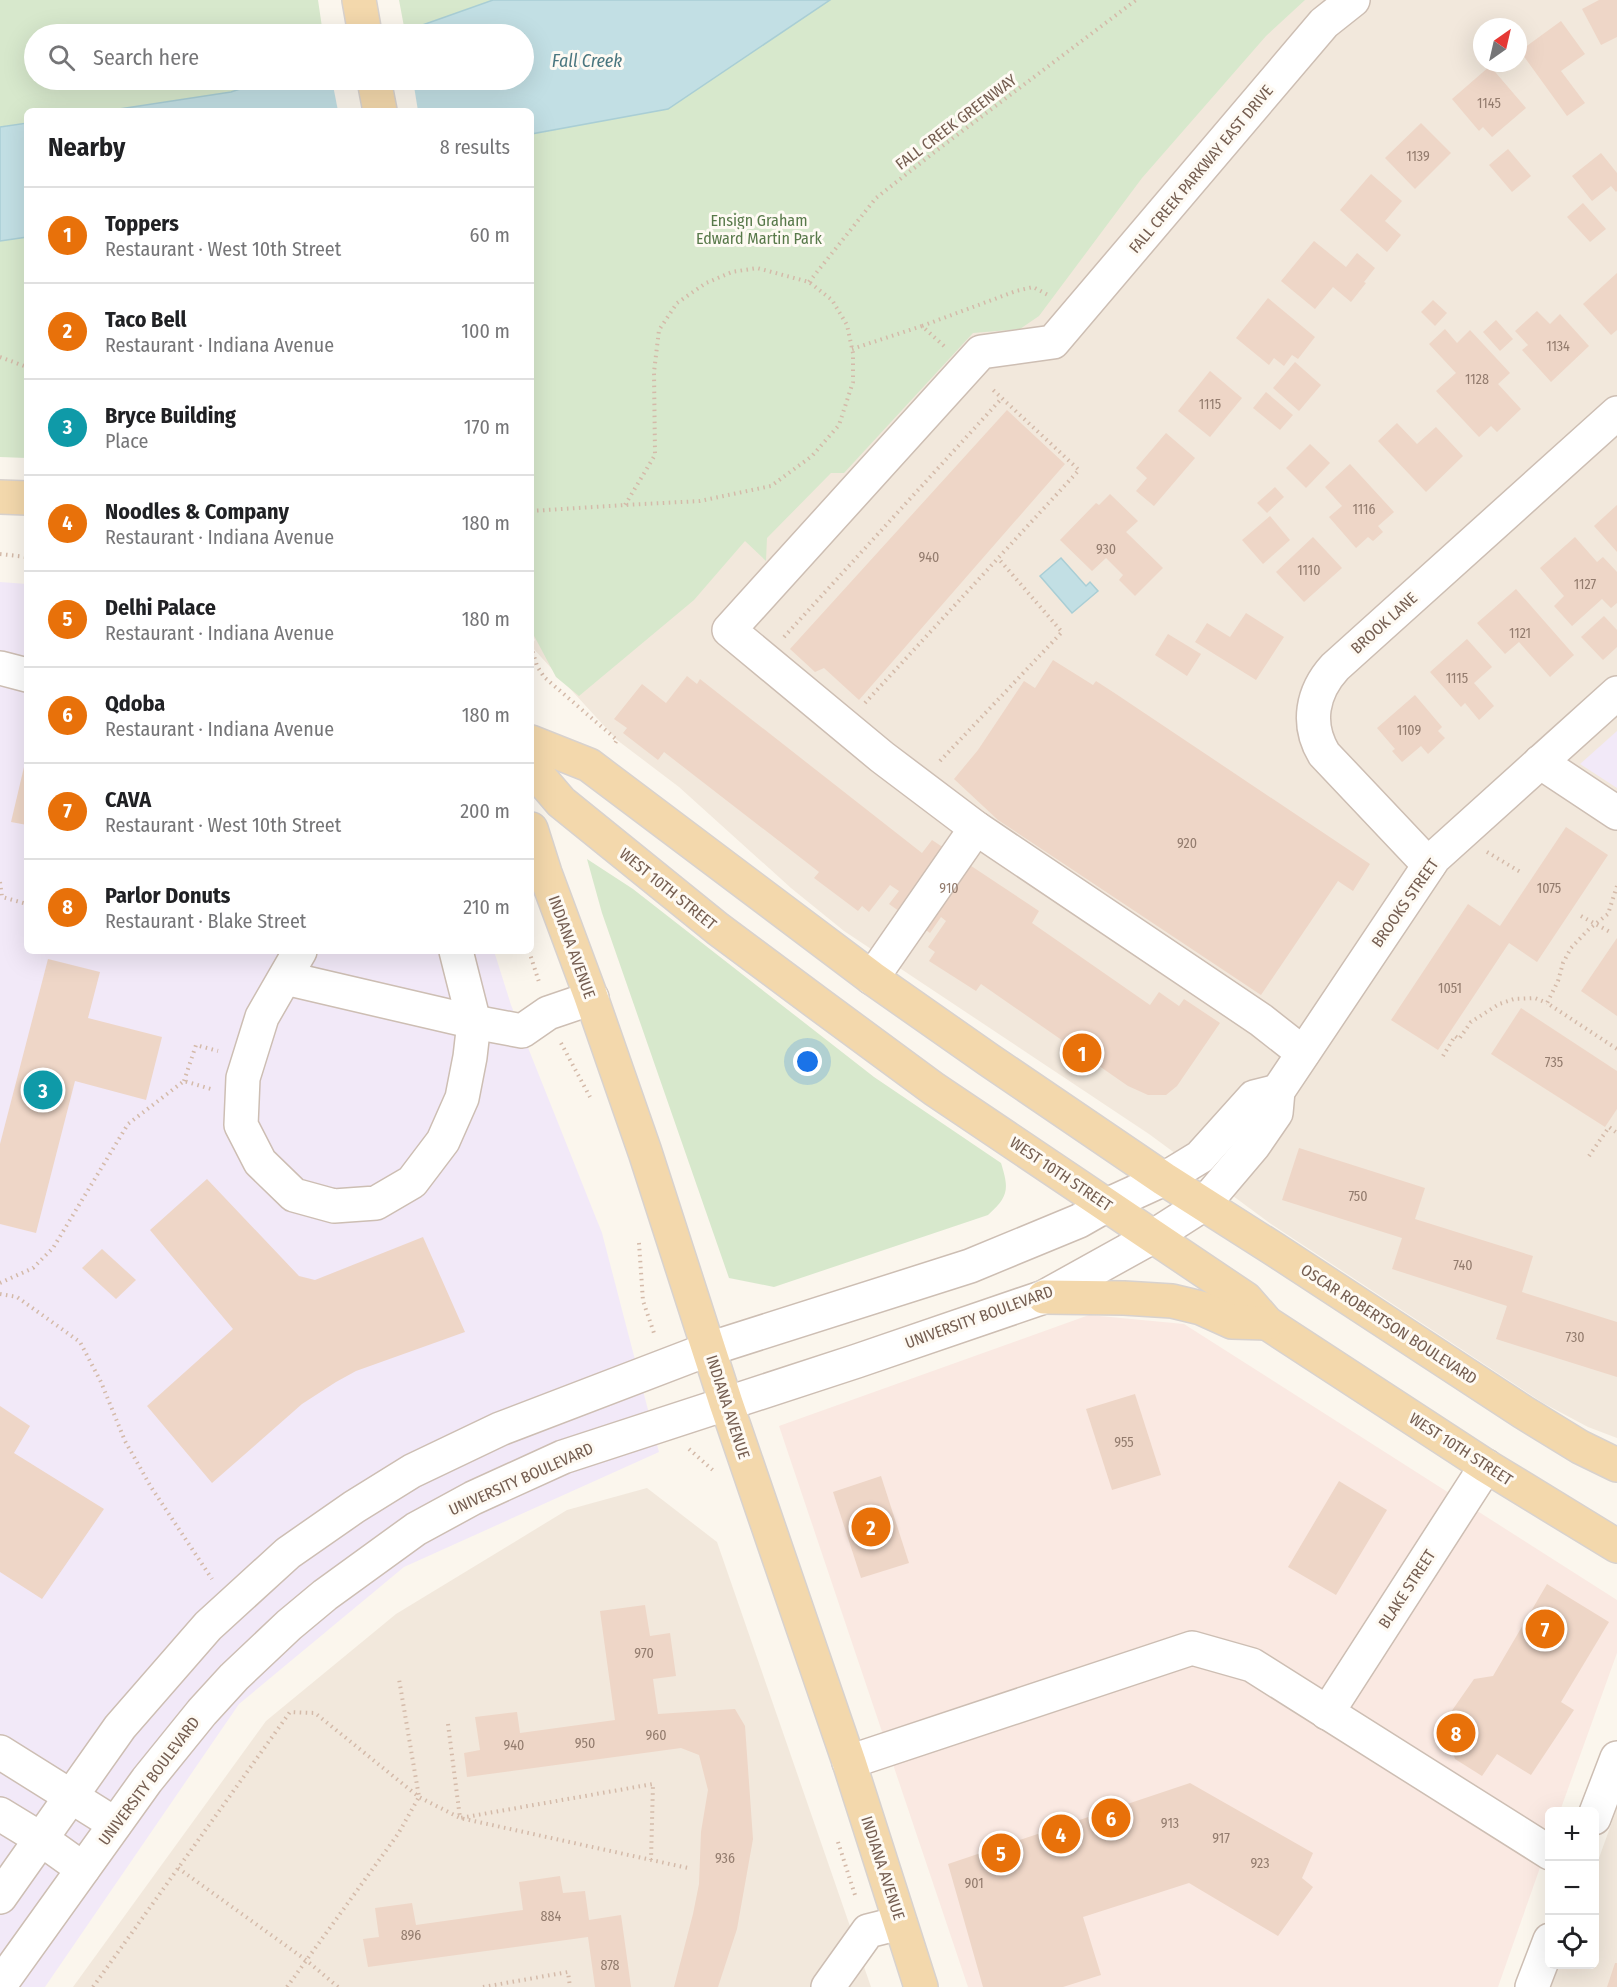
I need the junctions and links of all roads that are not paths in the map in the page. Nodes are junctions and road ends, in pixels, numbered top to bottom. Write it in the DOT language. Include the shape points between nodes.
graph roads {
  1 [pos="358,0"];
  2 [pos="1353,0"];
  3 [pos="363,24"];
  4 [pos="376,90"];
  5 [pos="379,108"];
  6 [pos="1617,413"];
  7 [pos="0,497"];
  8 [pos="24,498"];
  9 [pos="0,668"];
  10 [pos="24,674"];
  11 [pos="1617,693"];
  12 [pos="534,743"];
  13 [pos="1540,762"];
  14 [pos="534,770"];
  15 [pos="1617,813"];
  16 [pos="976,828"];
  17 [pos="534,838"];
  18 [pos="1429,865"];
  19 [pos="457,954"];
  20 [pos="293,965"];
  21 [pos="872,978"];
  22 [pos="592,998"];
  23 [pos="474,1022"];
  24 [pos="1303,1053"];
  25 [pos="1278,1091"];
  26 [pos="1164,1179"];
  27 [pos="1204,1204"];
  28 [pos="1107,1205"];
  29 [pos="1154,1236"];
  30 [pos="1044,1297"];
  31 [pos="1267,1323"];
  32 [pos="709,1349"];
  33 [pos="726,1403"];
  34 [pos="1617,1465"];
  35 [pos="1486,1466"];
  36 [pos="1617,1546"];
  37 [pos="1327,1713"];
  38 [pos="0,1752"];
  39 [pos="1617,1758"];
  40 [pos="849,1762"];
  41 [pos="71,1796"];
  42 [pos="1598,1807"];
  43 [pos="0,1814"];
  44 [pos="115,1824"];
  45 [pos="41,1839"];
  46 [pos="1545,1850"];
  47 [pos="84,1869"];
  48 [pos="0,1897"];
  49 [pos="900,1923"];
  50 [pos="1545,1953"];
  51 [pos="0,1985"];
  52 [pos="828,1987"];
  53 [pos="921,1987"];
  54 [pos="1532,1987"];
  1 -- 3 [label="main road"];
  2 -- 16 [label="street, FALL CREEK PARKWAY EAST DRIVE" via="1324,23 1053,342 981,352 729,630 845,727"];
  4 -- 5 [label="main road"];
  6 -- 18 [label="street, BROOK LANE" via="1335,667 1317,694 1314,724 1318,745"];
  7 -- 8 [label="main road"];
  9 -- 10 [label="street"];
  11 -- 13 [label="street, BROOKS STREET"];
  12 -- 21 [label="main road" via="589,765"];
  13 -- 15 [label="street"];
  13 -- 18 [label="street, BROOKS STREET"];
  14 -- 28 [label="main road, WEST 10TH STREET" via="561,802 718,929 934,1089"];
  16 -- 21 [label="street"];
  16 -- 24 [label="street" via="1039,859"];
  17 -- 22 [label="main road, INDIANA AVENUE"];
  18 -- 24 [label="street, BROOKS STREET"];
  19 -- 23 [label="street"];
  20 -- 23 [label="street"];
  20 -- 23 [label="street" via="262,1017 243,1078 241,1125 260,1162 294,1195 334,1206 376,1203 412,1182 442,1141 462,1098"];
  21 -- 26 [label="main road"];
  22 -- 23 [label="street" via="548,1013 522,1031"];
  22 -- 32 [label="main road, INDIANA AVENUE"];
  24 -- 25 [label="street, BROOKS STREET"];
  25 -- 26 [label="street" via="1254,1097 1200,1157"];
  25 -- 27 [label="street, BROOKS STREET" via="1276,1113"];
  26 -- 27 [label="main road, OSCAR ROBERTSON BOULEVARD"];
  26 -- 28 [label="street"];
  27 -- 29 [label="street, UNIVERSITY BOULEVARD"];
  27 -- 34 [label="main road, OSCAR ROBERTSON BOULEVARD" via="1523,1412"];
  28 -- 29 [label="main road, WEST 10TH STREET"];
  28 -- 32 [label="street" via="1079,1221 970,1266"];
  29 -- 30 [label="street, UNIVERSITY BOULEVARD"];
  29 -- 31 [label="main road, WEST 10TH STREET" via="1245,1299"];
  30 -- 31 [label="main road" via="1172,1301 1232,1322"];
  30 -- 33 [label="street, UNIVERSITY BOULEVARD"];
  31 -- 35 [label="main road, WEST 10TH STREET"];
  32 -- 33 [label="main road, INDIANA AVENUE"];
  32 -- 41 [label="street" via="500,1429 412,1471 288,1553 208,1626 120,1727"];
  33 -- 40 [label="main road, INDIANA AVENUE"];
  33 -- 44 [label="street, UNIVERSITY BOULEVARD" via="563,1457 416,1529 325,1595 234,1677 176,1742"];
  35 -- 36 [label="main road, WEST 10TH STREET"];
  35 -- 37 [label="street, BLAKE STREET"];
  37 -- 40 [label="street" via="1252,1665 1192,1648"];
  37 -- 46 [label="street"];
  38 -- 41 [label="street"];
  39 -- 42 [label="street"];
  40 -- 49 [label="main road, INDIANA AVENUE"];
  41 -- 44 [label="street"];
  41 -- 45 [label="street"];
  43 -- 45 [label="street"];
  44 -- 47 [label="street, UNIVERSITY BOULEVARD"];
  45 -- 47 [label="street"];
  45 -- 48 [label="street"];
  47 -- 51 [label="street, UNIVERSITY BOULEVARD"];
  49 -- 52 [label="street" via="868,1931"];
  49 -- 53 [label="main road, INDIANA AVENUE"];
  50 -- 54 [label="street"];
}
